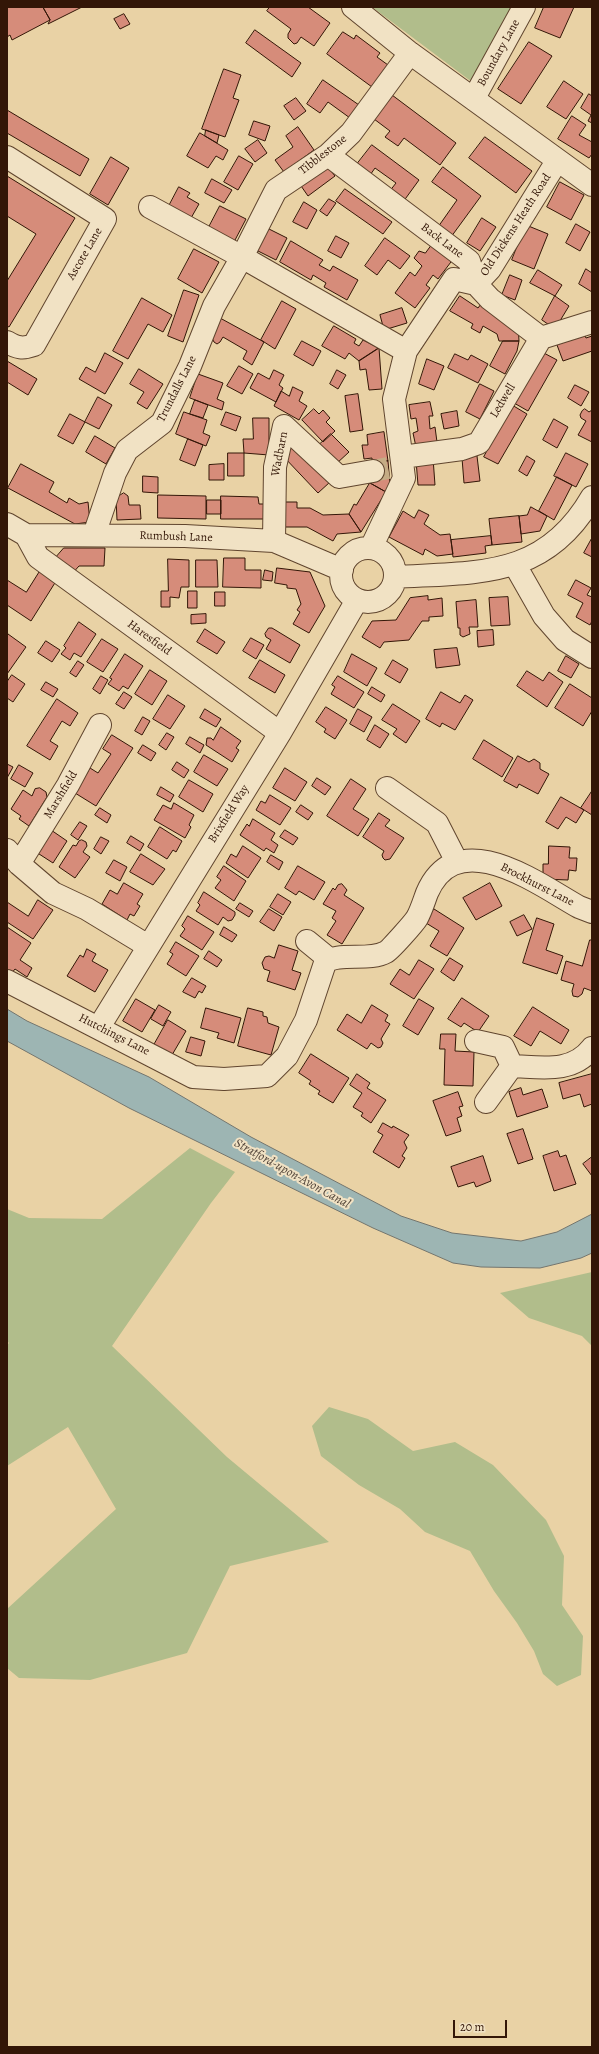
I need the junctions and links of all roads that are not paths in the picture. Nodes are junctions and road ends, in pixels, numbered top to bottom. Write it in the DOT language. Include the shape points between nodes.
graph roads {
  1 [pos="353,7"];
  2 [pos="524,7"];
  3 [pos="410,53"];
  4 [pos="474,98"];
  5 [pos="328,155"];
  6 [pos="7,157"];
  7 [pos="558,161"];
  8 [pos="591,181"];
  9 [pos="150,207"];
  10 [pos="242,257"];
  11 [pos="476,284"];
  12 [pos="592,322"];
  13 [pos="541,338"];
  14 [pos="7,342"];
  15 [pos="406,351"];
  16 [pos="392,465"];
  17 [pos="592,497"];
  18 [pos="13,531"];
  19 [pos="94,535"];
  20 [pos="274,541"];
  21 [pos="371,548"];
  22 [pos="515,565"];
  23 [pos="342,570"];
  24 [pos="395,577"];
  25 [pos="357,600"];
  26 [pos="592,657"];
  27 [pos="100,724"];
  28 [pos="280,733"];
  29 [pos="387,788"];
  30 [pos="13,857"];
  31 [pos="457,862"];
  32 [pos="592,912"];
  33 [pos="307,941"];
  34 [pos="148,946"];
  35 [pos="328,959"];
  36 [pos="7,981"];
  37 [pos="99,1027"];
  38 [pos="476,1041"];
  39 [pos="592,1048"];
  40 [pos="512,1066"];
  41 [pos="486,1102"];
  1 -- 3 [label="street, Old Dickens Heath Road"];
  2 -- 4 [label="street, Boundary Lane"];
  3 -- 4 [label="street, Old Dickens Heath Road"];
  3 -- 5 [label="street, Tibblestone" via="351,133"];
  4 -- 7 [label="street, Old Dickens Heath Road"];
  5 -- 10 [label="street, Tibblestone" via="276,190"];
  5 -- 11 [label="street, Back Lane" via="469,261"];
  6 -- 14 [label="street, Ascote Lane" via="105,219 34,345 16,347"];
  7 -- 8 [label="street, Old Dickens Heath Road"];
  7 -- 11 [label="street, Old Dickens Heath Road" via="490,269"];
  9 -- 10 [label="street"];
  10 -- 15 [label="street"];
  10 -- 19 [label="street, Trundalls Lane" via="214,306 190,366 162,423 127,450 115,473"];
  11 -- 13 [label="street, Back Lane" via="490,299"];
  11 -- 15 [label="street, Old Dickens Heath Road" via="454,279"];
  12 -- 13 [label="street"];
  13 -- 16 [label="street, Ledwell" via="479,443"];
  15 -- 16 [label="street, Old Dickens Heath Road" via="394,399"];
  16 -- 20 [label="street, Wadbarn" via="338,477 284,426 275,467"];
  16 -- 21 [label="street, Old Dickens Heath Road" via="404,478"];
  17 -- 22 [label="street" via="566,534"];
  18 -- 19 [label="street, Rumbush Lane"];
  18 -- 28 [label="street, Haresfield" via="38,557"];
  19 -- 20 [label="street, Rumbush Lane" via="185,536"];
  20 -- 23 [label="street, Rumbush Lane"];
  21 -- 23 [label="street" via="356,551 344,563"];
  21 -- 24 [label="street" via="379,551 391,562"];
  22 -- 24 [label="street" via="479,572"];
  22 -- 26 [label="street" via="544,616 565,640"];
  23 -- 25 [label="street" via="341,580 344,588"];
  24 -- 25 [label="street" via="389,593 382,599 365,602"];
  25 -- 28 [label="street, Brixfield Way"];
  27 -- 30 [label="street, Marshfield" via="68,785"];
  28 -- 34 [label="street, Brixfield Way"];
  29 -- 31 [label="street" via="437,824"];
  30 -- 34 [label="street, Marshfield" via="53,893 87,909"];
  31 -- 32 [label="street, Brockhurst Lane" via="478,859 504,866"];
  31 -- 35 [label="street, Brockhurst Lane" via="441,873 428,890 417,918 386,952 359,958"];
  33 -- 35 [label="street"];
  34 -- 37 [label="street, Brixfield Way"];
  35 -- 37 [label="street, Hutchings Lane" via="306,1020 287,1056 266,1076 224,1079 193,1077"];
  36 -- 37 [label="street, Hutchings Lane"];
  38 -- 40 [label="street" via="503,1047"];
  39 -- 40 [label="street" via="585,1057 560,1068"];
  40 -- 41 [label="street"];
}
